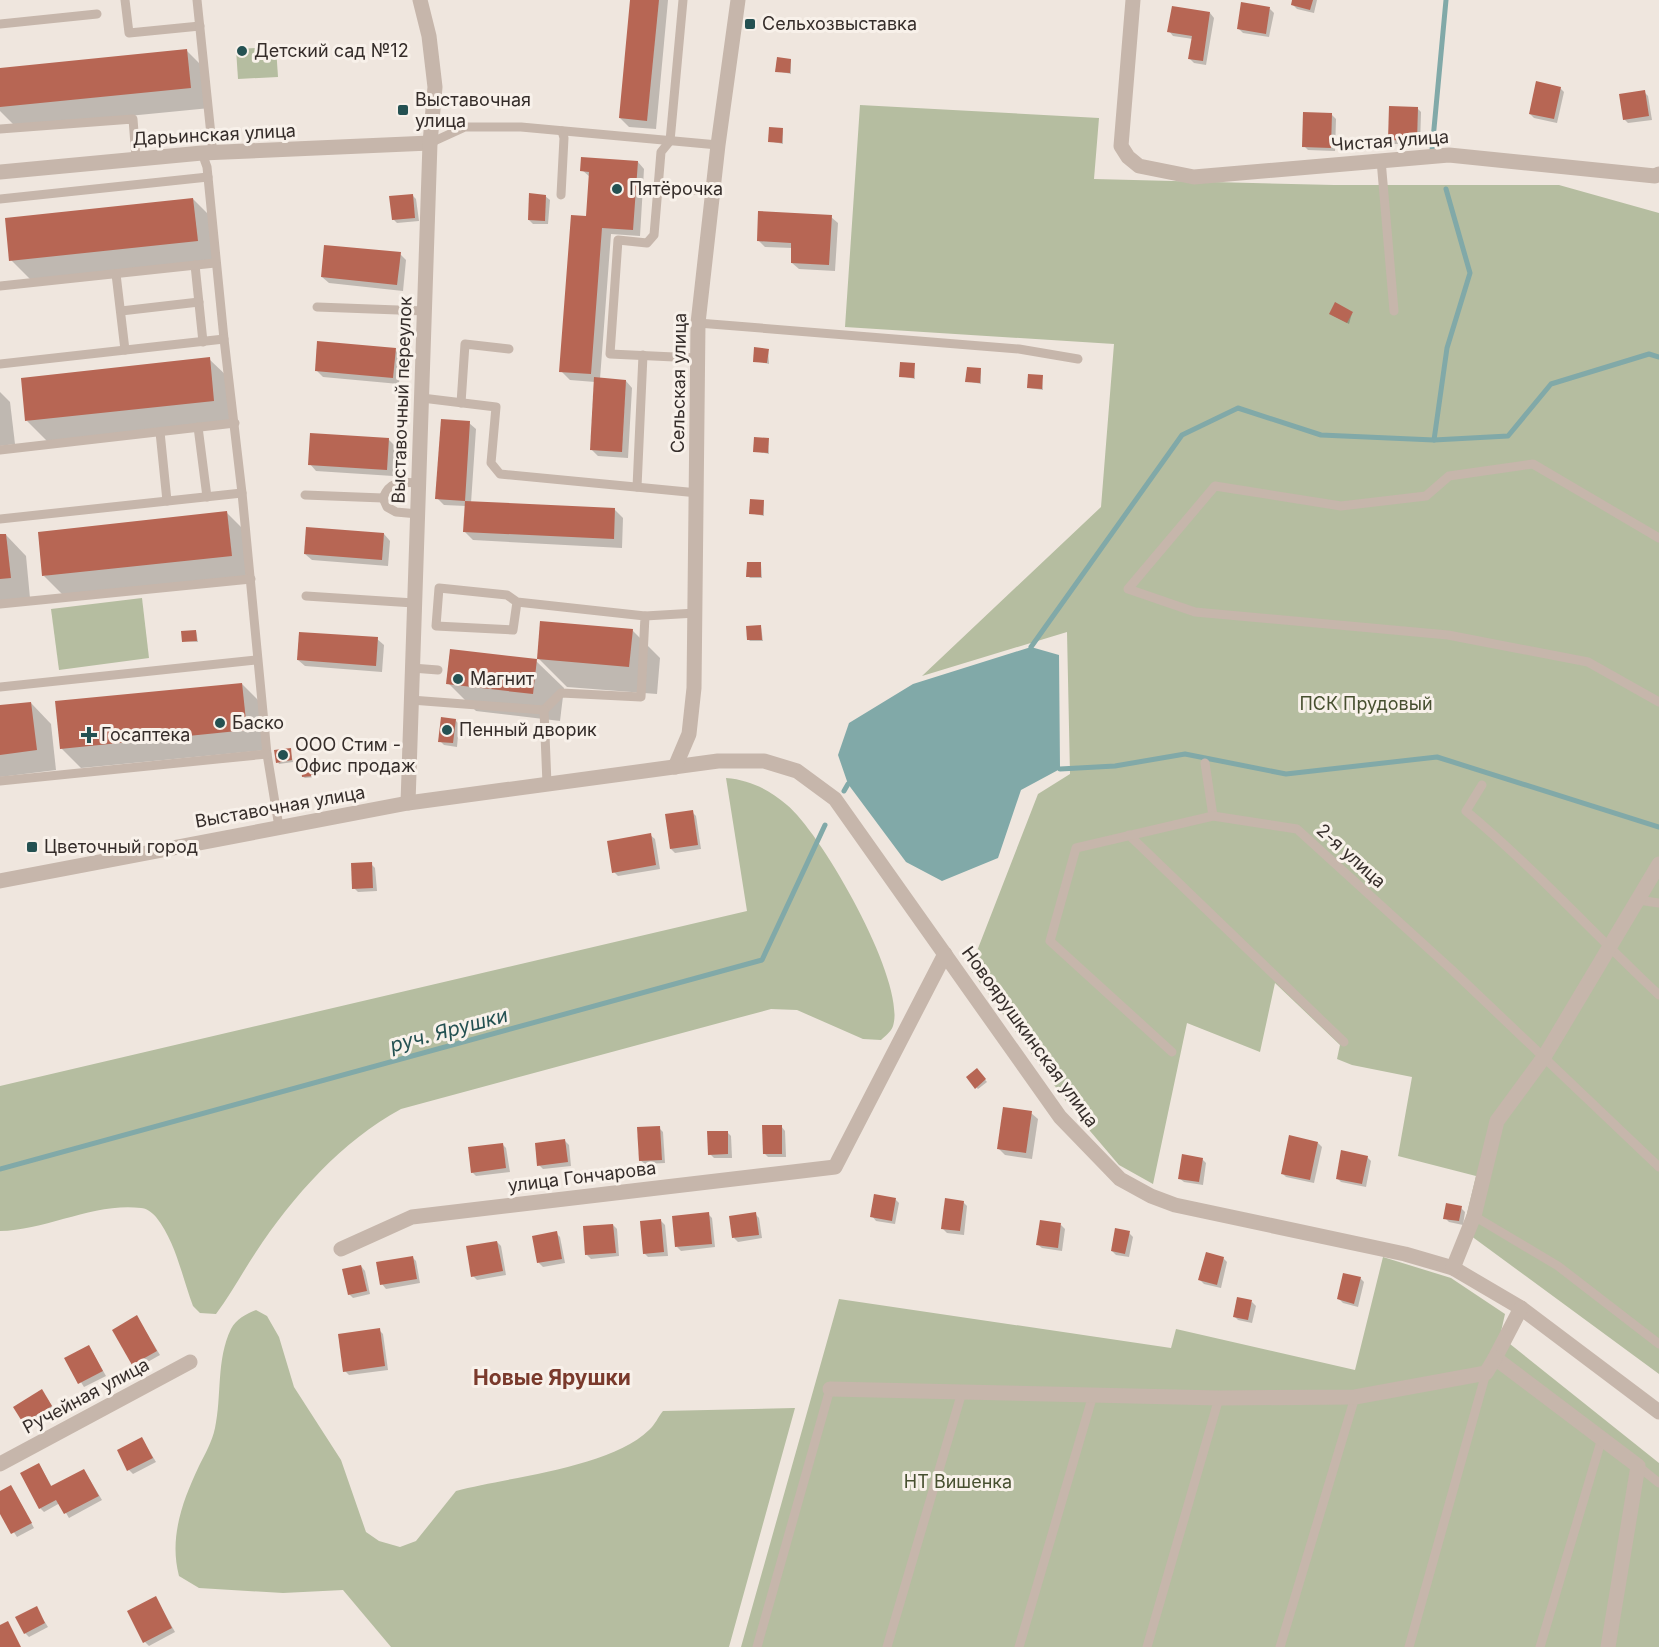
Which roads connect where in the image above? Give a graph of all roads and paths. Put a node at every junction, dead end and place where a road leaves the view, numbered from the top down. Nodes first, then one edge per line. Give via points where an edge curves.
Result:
1 (125, 0) edge
2 (197, 0) edge
3 (420, 0) edge
4 (683, 0) edge
5 (738, 0) edge
6 (1133, 0) edge
7 (97, 15) dead end
8 (0, 24) edge
9 (200, 26) junction
10 (0, 129) edge
11 (562, 131) junction
12 (670, 141) junction
13 (430, 143) junction
14 (718, 145) junction
15 (208, 154) junction
16 (136, 158) junction
17 (1382, 160) junction
18 (0, 172) edge
19 (1659, 174) edge
20 (208, 177) junction
21 (658, 188) junction
22 (713, 191) junction
23 (561, 195) dead end
24 (0, 199) edge
25 (215, 263) junction
26 (195, 265) junction
27 (116, 274) junction
28 (0, 286) edge
29 (199, 302) junction
30 (317, 307) dead end
31 (121, 311) junction
32 (424, 311) junction
33 (1394, 311) dead end
34 (698, 323) junction
35 (224, 339) junction
36 (203, 342) junction
37 (509, 349) dead end
38 (125, 351) junction
39 (643, 355) junction
40 (696, 357) junction
41 (1078, 359) dead end
42 (0, 364) edge
43 (422, 399) junction
44 (461, 403) junction
45 (235, 423) junction
46 (198, 427) junction
47 (160, 432) junction
48 (0, 450) edge
49 (419, 483) junction
50 (637, 487) junction
51 (242, 493) junction
52 (698, 493) junction
53 (305, 495) dead end
54 (207, 497) junction
55 (383, 498) junction
56 (167, 501) junction
57 (418, 514) junction
58 (0, 519) edge
59 (1659, 538) edge
60 (251, 579) junction
61 (306, 596) dead end
62 (517, 602) junction
63 (414, 603) junction
64 (0, 604) edge
65 (696, 613) junction
66 (645, 616) junction
67 (414, 625) junction
68 (436, 626) junction
69 (256, 660) junction
70 (412, 668) junction
71 (438, 670) dead end
72 (0, 687) edge
73 (411, 700) junction
74 (1659, 702) edge
75 (544, 710) junction
76 (267, 754) junction
77 (1205, 763) dead end
78 (675, 767) junction
79 (0, 782) edge
80 (547, 784) junction
81 (1482, 785) dead end
82 (408, 803) junction
83 (1213, 816) junction
84 (279, 827) junction
85 (1130, 835) junction
86 (1659, 864) edge
87 (0, 881) edge
88 (1638, 900) junction
89 (1659, 903) edge
90 (1608, 948) junction
91 (945, 954) junction
92 (1659, 995) edge
93 (1344, 1042) dead end
94 (1172, 1052) dead end
95 (1544, 1057) junction
96 (1659, 1167) edge
97 (1474, 1216) junction
98 (341, 1250) dead end
99 (1453, 1268) junction
100 (1521, 1308) junction
101 (1659, 1344) edge
102 (1495, 1358) junction
103 (190, 1362) dead end
104 (1486, 1373) junction
105 (830, 1389) joint
106 (962, 1392) junction
107 (1093, 1395) junction
108 (1355, 1397) junction
109 (1219, 1398) junction
110 (1659, 1412) edge
111 (1602, 1438) junction
112 (0, 1464) edge
113 (1638, 1466) junction
114 (1659, 1483) edge
115 (757, 1647) edge
116 (887, 1647) edge
117 (1019, 1647) edge
118 (1147, 1647) edge
119 (1280, 1647) edge
120 (1408, 1647) edge
121 (1540, 1647) edge
122 (1608, 1647) edge

1 - 9 lane via 129,33
2 - 9 lane
3 - 13 street, Выставочный переулок via 435,87
4 - 12 lane
5 - 14 street, Сельская улица
6 - 17 street, Чистая улица via 1121,146 1139,166 1194,177
7 - 8 lane
9 - 15 lane
10 - 16 lane via 133,119
11 - 12 lane
11 - 13 lane via 465,127
11 - 23 lane
12 - 14 lane
12 - 21 lane via 661,152
13 - 15 street, Дарьинская улица
13 - 32 street, Выставочный переулок
14 - 22 street, Сельская улица
15 - 16 street, Дарьинская улица
15 - 20 lane
16 - 18 street, Дарьинская улица
17 - 19 street, Чистая улица via 1449,155 1569,169
17 - 33 lane
20 - 24 lane
20 - 25 lane
21 - 22 lane
21 - 39 lane via 654,235 647,243 618,240 610,354
22 - 34 street, Сельская улица
25 - 26 lane
25 - 35 lane
26 - 27 lane
26 - 29 lane
27 - 28 lane
27 - 31 lane
29 - 31 lane
29 - 36 lane
30 - 32 lane
31 - 38 lane
32 - 43 street, Выставочный переулок
34 - 40 street, Сельская улица
34 - 41 lane via 1019,349
35 - 36 lane
35 - 45 lane
36 - 38 lane
37 - 44 lane via 465,344
38 - 42 lane
39 - 40 lane
39 - 50 lane
40 - 52 street, Сельская улица
43 - 44 lane
43 - 49 street, Выставочный переулок
44 - 50 lane via 495,407 491,463 500,474
45 - 46 lane
45 - 51 lane
46 - 47 lane
46 - 54 lane
47 - 48 lane
47 - 56 lane
49 - 55 lane via 397,482
49 - 57 street, Выставочный переулок
50 - 52 lane
51 - 54 lane
51 - 60 lane
52 - 65 street, Сельская улица
53 - 55 lane
54 - 56 lane
55 - 57 lane via 387,507 396,512
56 - 58 lane
57 - 63 street, Выставочный переулок
59 - 74 lane via 1533,464 1449,476 1426,496 1341,506 1215,486 1128,589 1195,612 1448,635 1588,662
60 - 64 lane
60 - 69 lane
61 - 63 lane
62 - 66 lane
62 - 68 lane via 513,630
62 - 68 lane via 507,595 439,588
63 - 67 street, Выставочный переулок
65 - 66 lane
65 - 78 street, Сельская улица via 689,734
66 - 75 lane via 641,697 561,693
67 - 68 lane
67 - 70 street, Выставочный переулок
69 - 72 lane
69 - 76 lane
70 - 71 lane
70 - 73 street, Выставочный переулок
73 - 75 lane
73 - 82 street, Выставочный переулок
75 - 80 lane
76 - 79 lane
76 - 84 lane
77 - 83 lane
78 - 80 street, Выставочная улица
78 - 91 street, Новоярушкинская улица via 718,761 764,761 797,771 835,798
80 - 82 street, Выставочная улица
81 - 90 lane via 1466,811 1520,856
82 - 84 street, Выставочная улица
83 - 85 lane, 2-я улица
83 - 95 lane, 2-я улица via 1297,829
84 - 87 street, Выставочная улица
85 - 93 lane
85 - 94 lane, 2-я улица via 1076,848 1050,941
86 - 88 street
88 - 89 lane
88 - 90 street
90 - 92 lane
90 - 95 street
91 - 98 street, улица Гончарова via 834,1167 412,1217
91 - 99 street, Новоярушкинская улица via 1060,1117 1120,1179 1175,1205 1406,1254
95 - 96 lane, 2-я улица
95 - 97 street via 1497,1121
97 - 99 street
97 - 101 lane via 1558,1266
99 - 100 street, Новоярушкинская улица
100 - 102 street
100 - 110 street, Новоярушкинская улица
102 - 104 street
102 - 111 street
103 - 112 street, Ручейная улица
104 - 108 street
104 - 120 lane
105 - 106 street
105 - 115 lane
106 - 107 street
106 - 116 lane
107 - 109 street
107 - 117 lane
108 - 109 street
108 - 119 lane
109 - 118 lane
111 - 113 street
111 - 121 lane
113 - 114 lane
113 - 122 street

